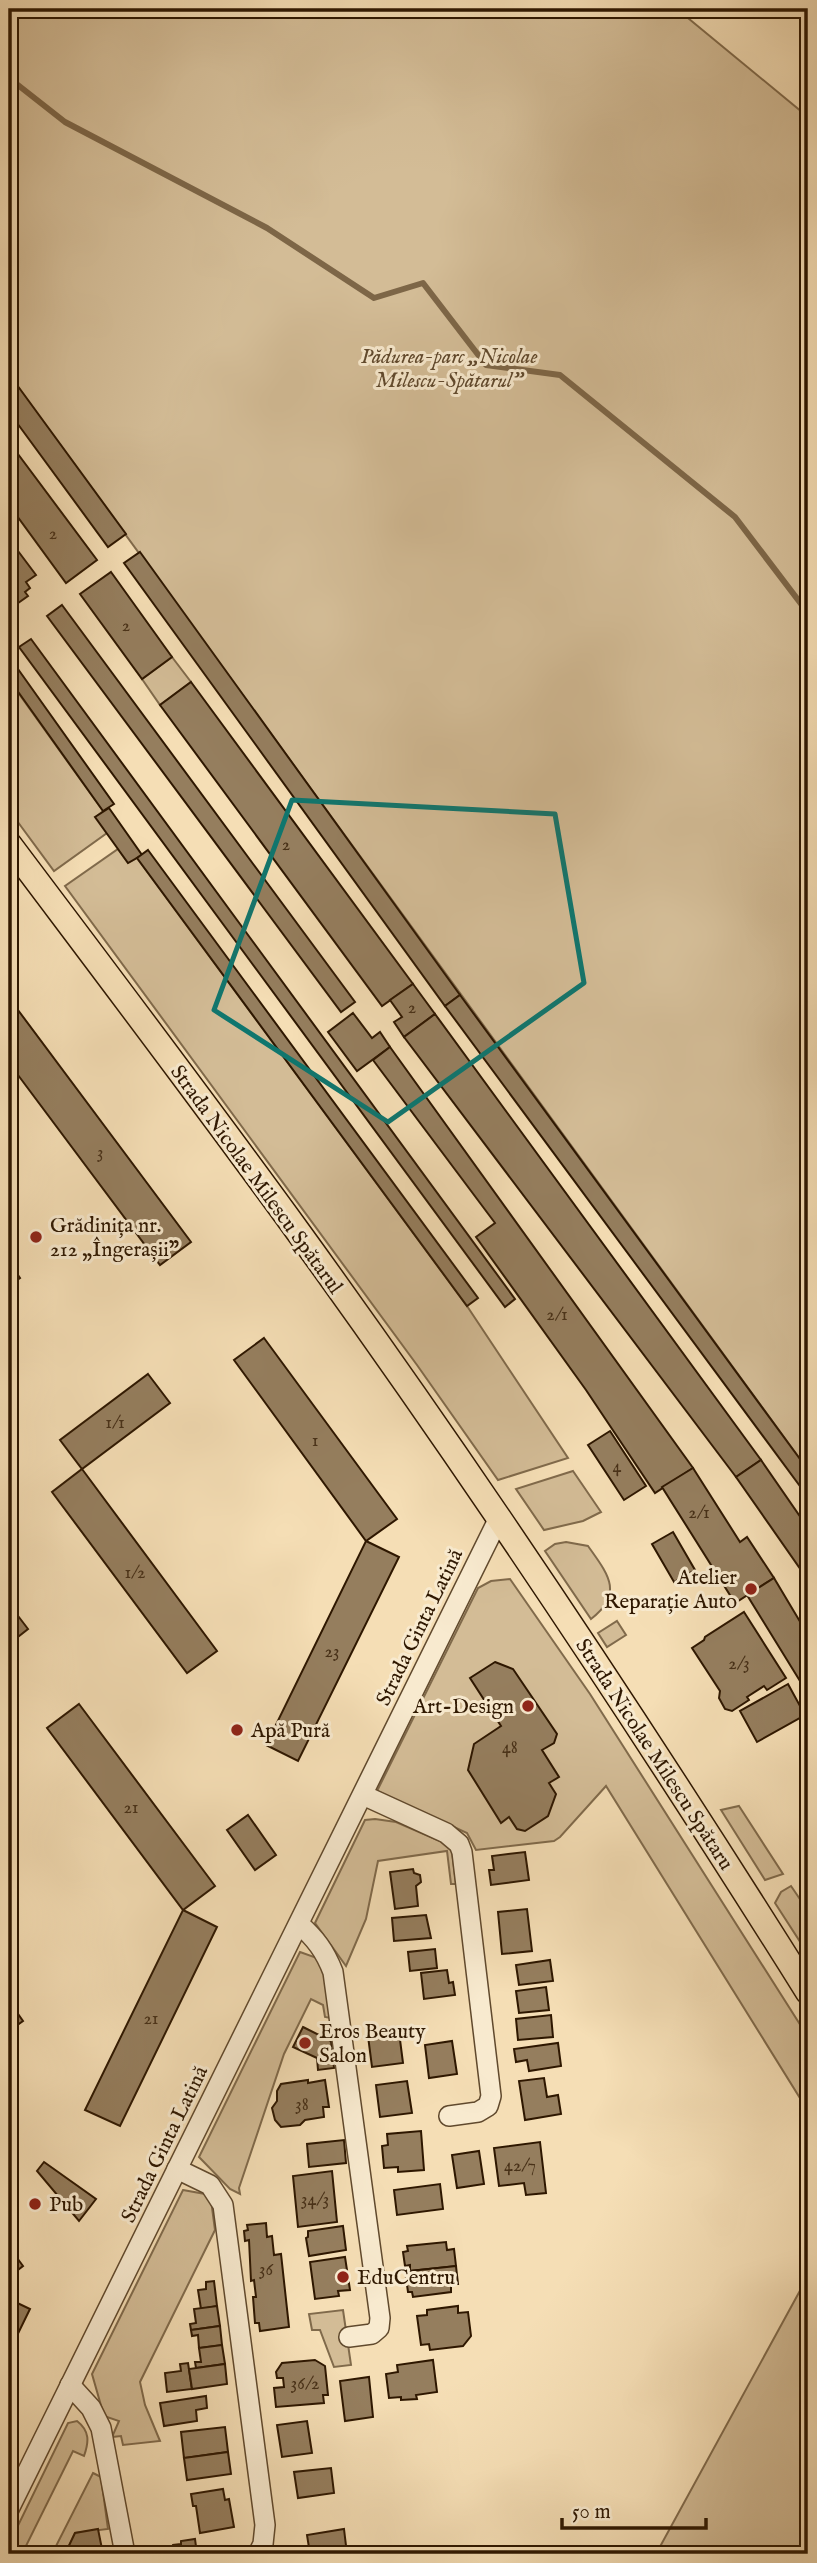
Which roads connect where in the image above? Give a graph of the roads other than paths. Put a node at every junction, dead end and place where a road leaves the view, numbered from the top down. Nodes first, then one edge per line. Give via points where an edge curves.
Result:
1 (9, 844) edge
2 (499, 1518) junction
3 (363, 1795) junction
4 (299, 1924) junction
5 (808, 1992) edge
6 (449, 2116) dead end
7 (177, 2169) junction
8 (349, 2337) dead end
9 (70, 2385) junction
10 (9, 2509) edge
11 (125, 2554) edge
12 (258, 2554) edge

1 - 2 main road, Strada Nicolae Milescu Spătarul via 299,1233
2 - 3 street, Strada Ginta Latină
2 - 5 main road, Strada Nicolae Milescu Spătaru
3 - 4 street, Strada Ginta Latină
3 - 6 street via 446,1833 462,1852 491,2096 488,2106 478,2112
4 - 7 street, Strada Ginta Latină
4 - 8 street via 315,1938 333,1972 380,2319 372,2334
7 - 9 street, Strada Ginta Latină
7 - 12 street via 210,2185 222,2205 265,2525
9 - 10 street, Strada Ginta Latină
9 - 11 street via 101,2427

